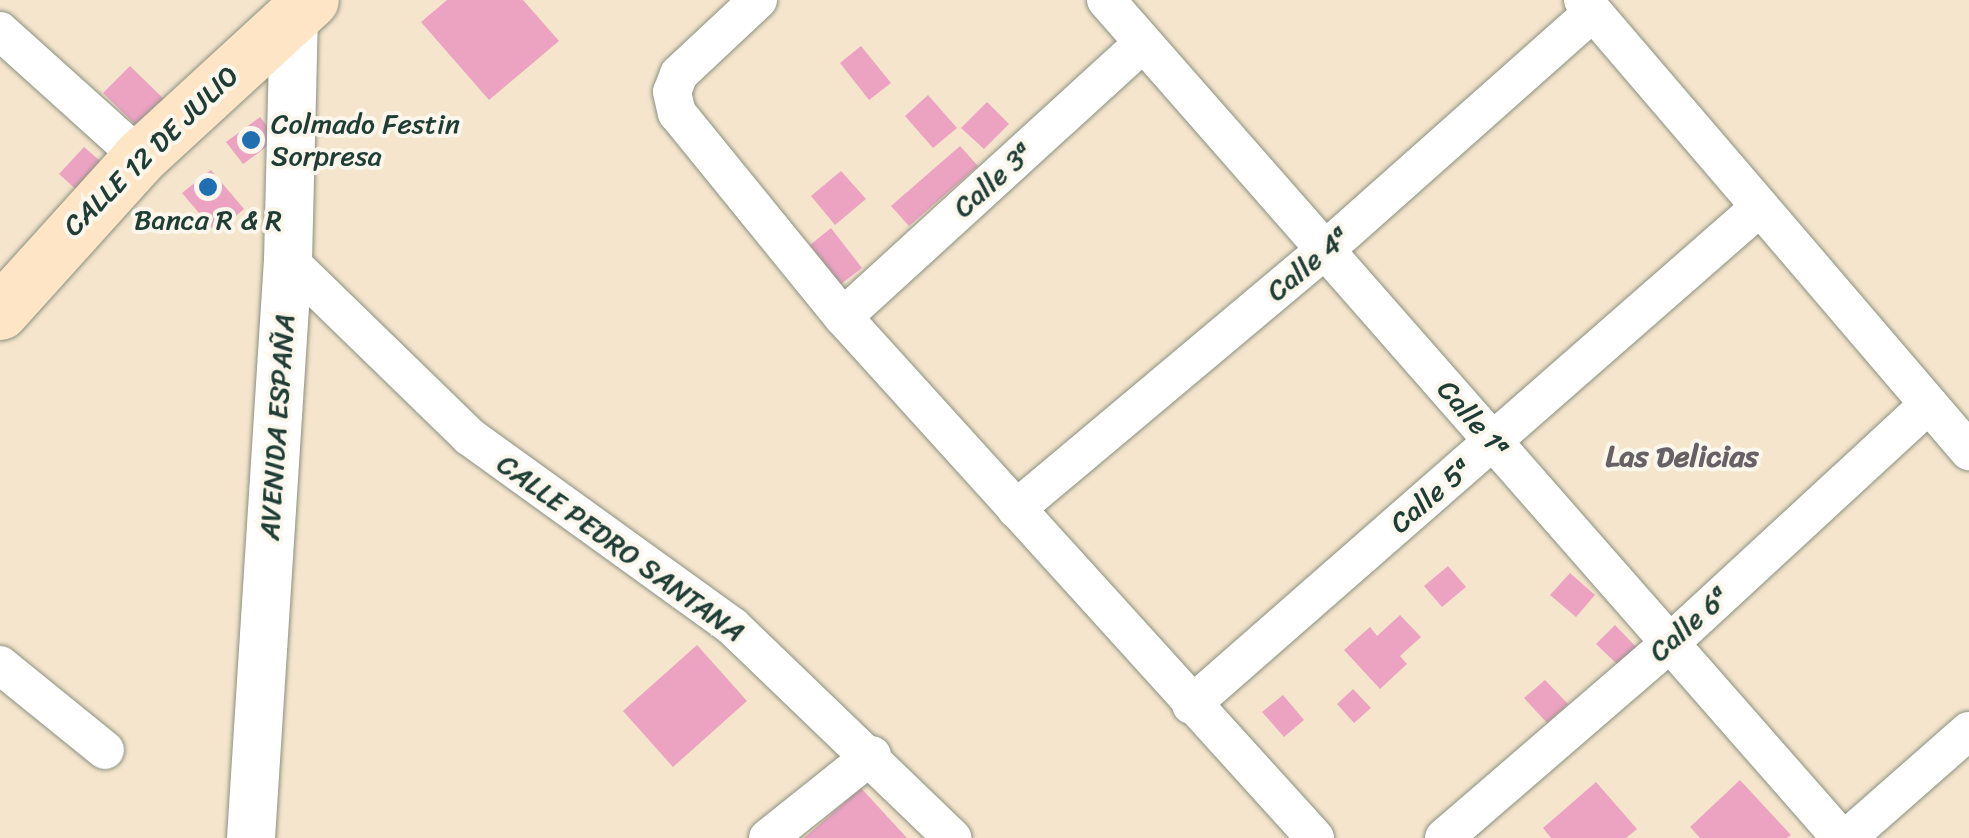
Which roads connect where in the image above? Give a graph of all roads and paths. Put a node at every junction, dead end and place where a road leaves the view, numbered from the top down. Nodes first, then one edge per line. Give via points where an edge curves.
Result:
1 (758, 0) edge
2 (1106, 0) edge
3 (1588, 6) edge
4 (303, 8) edge
5 (0, 31) edge
6 (1143, 43) junction
7 (140, 157) junction
8 (1760, 207) junction
9 (1325, 250) junction
10 (288, 260) junction
11 (0, 312) edge
12 (844, 317) junction
13 (1929, 404) junction
14 (1494, 442) junction
15 (1969, 450) edge
16 (1016, 509) junction
17 (1670, 643) junction
18 (0, 665) edge
19 (1191, 704) junction
20 (1969, 730) edge
21 (105, 750) dead end
22 (872, 755) junction
23 (252, 838) edge
24 (768, 838) edge
25 (952, 838) edge
26 (1315, 838) edge
27 (1444, 838) edge
28 (1844, 838) edge

1 - 12 street via 678,74 672,92 677,113
2 - 6 street, Calle 1ª
3 - 8 street
3 - 9 street, Calle 4ª
4 - 7 main road, CALLE 12 DE JULIO
4 - 10 street, AVENIDA ESPAÑA
5 - 7 street
6 - 9 street, Calle 1ª
6 - 12 street, Calle 3ª
7 - 11 main road, CALLE 12 DE JULIO
8 - 13 street
8 - 14 street, Calle 5ª
9 - 14 street, Calle 1ª
9 - 16 street, Calle 4ª
10 - 22 street, CALLE PEDRO SANTANA via 470,437 732,626
10 - 23 street, AVENIDA ESPAÑA
12 - 16 street
13 - 15 street
13 - 17 street, Calle 6ª
14 - 17 street, Calle 1ª
14 - 19 street, Calle 5ª
16 - 19 street
17 - 27 street, Calle 6ª
17 - 28 street, Calle 1ª
18 - 21 street
19 - 26 street
20 - 28 street
22 - 24 street
22 - 25 street, CALLE PEDRO SANTANA

